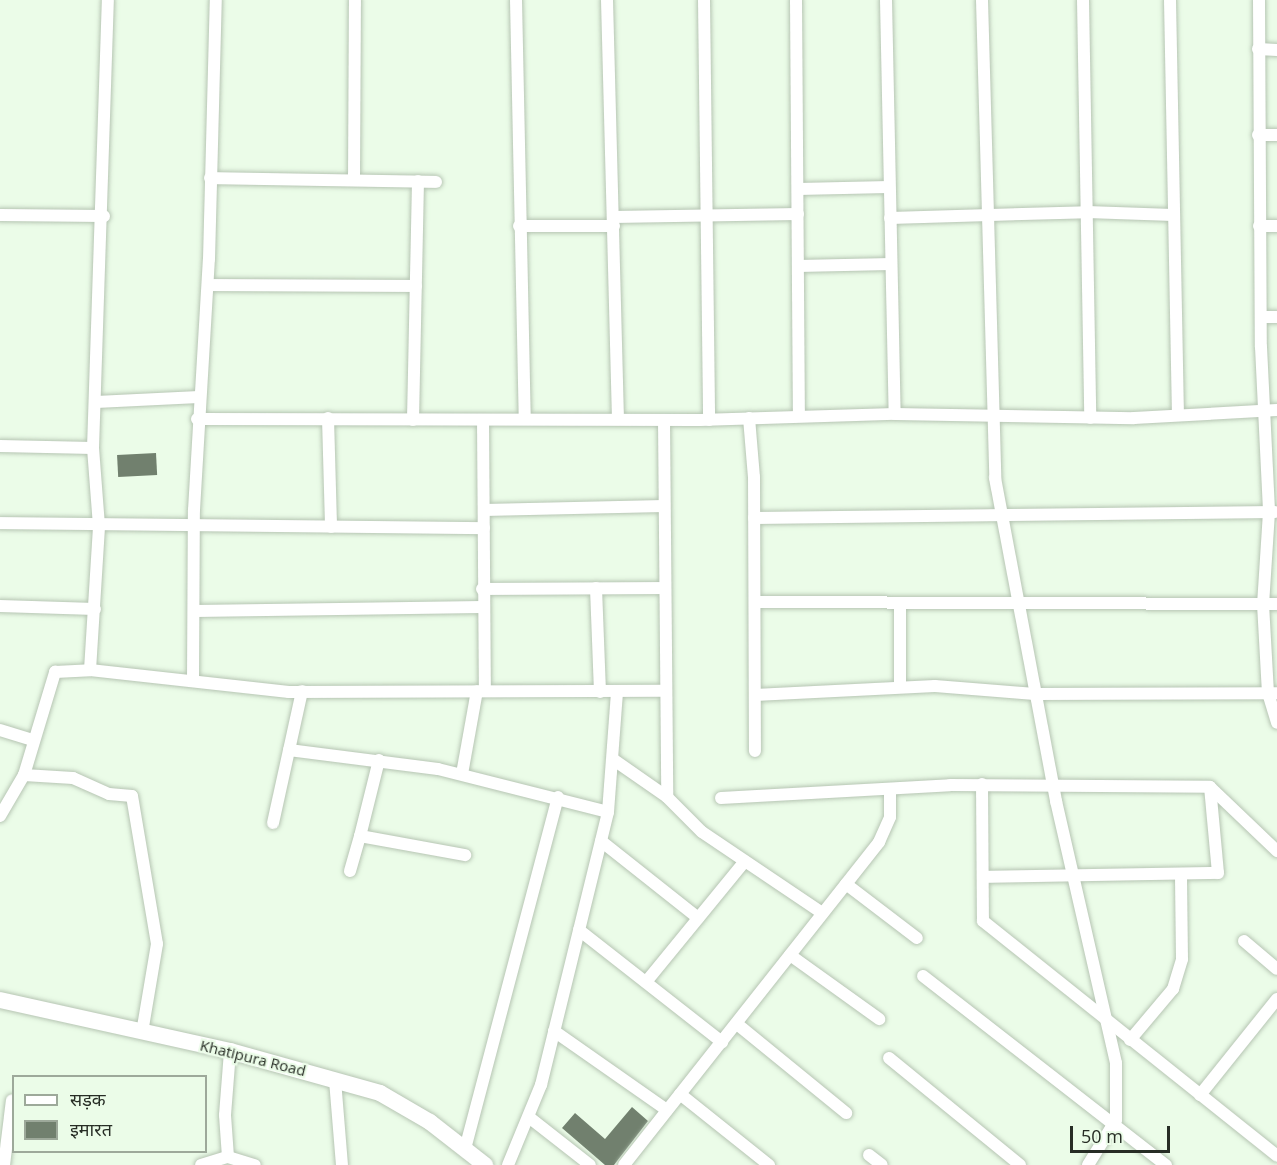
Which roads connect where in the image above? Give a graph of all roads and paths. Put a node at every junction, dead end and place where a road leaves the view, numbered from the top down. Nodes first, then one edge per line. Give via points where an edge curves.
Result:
1 (108, 0) edge
2 (216, 0) edge
3 (355, 0) edge
4 (516, 0) edge
5 (607, 0) edge
6 (704, 0) edge
7 (796, 0) edge
8 (886, 0) edge
9 (982, 0) edge
10 (1083, 0) edge
11 (1170, 0) edge
12 (1259, 0) edge
13 (1258, 49) junction
14 (1277, 50) edge
15 (1258, 135) junction
16 (1277, 135) edge
17 (210, 178) junction
18 (354, 180) junction
19 (418, 182) junction
20 (436, 182) dead end
21 (889, 187) junction
22 (798, 189) junction
23 (1087, 212) junction
24 (986, 213) junction
25 (798, 214) junction
26 (0, 215) edge
27 (706, 215) junction
28 (1173, 215) junction
29 (104, 216) junction
30 (890, 218) junction
31 (614, 221) junction
32 (519, 226) junction
33 (1259, 226) junction
34 (1277, 226) edge
35 (891, 264) junction
36 (798, 266) junction
37 (208, 285) junction
38 (416, 286) junction
39 (1261, 317) junction
40 (1277, 317) edge
41 (199, 397) junction
42 (96, 402) junction
43 (1277, 410) edge
44 (1264, 411) junction
45 (895, 414) junction
46 (1178, 415) junction
47 (799, 416) junction
48 (328, 418) junction
49 (749, 418) junction
50 (992, 418) junction
51 (1090, 418) junction
52 (197, 419) junction
53 (525, 419) junction
54 (618, 419) junction
55 (413, 420) junction
56 (483, 420) junction
57 (664, 420) junction
58 (709, 420) junction
59 (0, 446) edge
60 (93, 448) junction
61 (664, 506) junction
62 (484, 510) junction
63 (1273, 512) edge
64 (1002, 513) junction
65 (754, 519) junction
66 (0, 523) edge
67 (194, 524) junction
68 (99, 526) junction
69 (331, 527) junction
70 (484, 528) junction
71 (596, 588) junction
72 (665, 588) junction
73 (482, 589) junction
74 (754, 602) junction
75 (900, 603) junction
76 (1018, 603) junction
77 (1263, 604) junction
78 (1277, 604) edge
79 (0, 606) edge
80 (482, 607) junction
81 (95, 609) junction
82 (195, 611) junction
83 (90, 670) junction
84 (193, 681) junction
85 (900, 687) junction
86 (302, 691) junction
87 (481, 691) junction
88 (617, 691) junction
89 (666, 691) junction
90 (600, 692) junction
91 (1273, 693) edge
92 (1035, 694) junction
93 (755, 695) junction
94 (1277, 723) edge
95 (0, 730) edge
96 (32, 740) junction
97 (289, 750) junction
98 (755, 751) dead end
99 (379, 760) junction
100 (614, 760) junction
101 (462, 774) junction
102 (24, 775) junction
103 (1052, 783) junction
104 (982, 784) junction
105 (1210, 787) junction
106 (890, 789) junction
107 (558, 797) junction
108 (667, 797) junction
109 (722, 798) dead end
110 (608, 812) junction
111 (0, 816) edge
112 (273, 823) dead end
113 (360, 836) junction
114 (601, 841) junction
115 (1277, 851) edge
116 (465, 855) dead end
117 (745, 861) junction
118 (350, 871) dead end
119 (1181, 874) junction
120 (982, 877) junction
121 (1074, 878) junction
122 (846, 884) junction
123 (822, 913) junction
124 (698, 918) junction
125 (579, 930) junction
126 (917, 938) dead end
127 (1244, 941) dead end
128 (790, 955) junction
129 (1277, 969) edge
130 (923, 976) dead end
131 (646, 982) junction
132 (1277, 999) edge
133 (0, 1000) edge
134 (879, 1019) dead end
135 (1106, 1021) junction
136 (737, 1024) junction
137 (554, 1030) junction
138 (142, 1033) junction
139 (1131, 1040) junction
140 (722, 1042) junction
141 (230, 1051) junction
142 (889, 1058) dead end
143 (335, 1080) junction
144 (680, 1094) junction
145 (1200, 1095) junction
146 (8, 1099) edge
147 (667, 1110) junction
148 (846, 1113) dead end
149 (530, 1118) junction
150 (1114, 1126) junction
151 (465, 1149) junction
152 (1276, 1153) edge
153 (869, 1155) dead end
154 (228, 1157) junction
155 (4, 1165) edge
156 (201, 1165) edge
157 (255, 1165) edge
158 (342, 1165) edge
159 (485, 1165) edge
160 (508, 1165) edge
161 (590, 1165) edge
162 (624, 1165) edge
163 (769, 1165) edge
164 (882, 1165) edge
165 (1020, 1165) edge
166 (1088, 1165) edge
167 (1166, 1165) edge

1 - 29 street
2 - 17 street
3 - 18 street
4 - 32 street
5 - 31 street
6 - 27 street
7 - 22 street
8 - 21 street
9 - 24 street
10 - 23 street
11 - 28 street
12 - 13 street
13 - 14 street
13 - 15 street
15 - 16 street
15 - 33 street
17 - 18 street
17 - 37 street
18 - 19 street
19 - 20 street
19 - 38 street
21 - 22 street
21 - 30 street
22 - 25 street
23 - 24 street
23 - 28 street
23 - 51 street
24 - 30 street
24 - 50 street
25 - 27 street
25 - 36 street
26 - 29 street
27 - 31 street
27 - 58 street
28 - 46 street
29 - 42 street
30 - 35 street
31 - 32 street
31 - 54 street
32 - 53 street
33 - 34 street
33 - 39 street
35 - 36 street
35 - 45 street
36 - 47 street
37 - 38 street
37 - 41 street
38 - 55 street
39 - 40 street
39 - 44 street
41 - 42 street
41 - 52 street
42 - 60 street
43 - 44 street
44 - 46 street
44 - 63 street
45 - 47 street
45 - 50 street
46 - 51 street
47 - 49 street
48 - 52 street
48 - 55 street
48 - 69 street
49 - 58 street
49 - 65 street
50 - 51 street
50 - 64 street
52 - 67 street
53 - 54 street
53 - 56 street
54 - 57 street
55 - 56 street
56 - 62 street
57 - 58 street
57 - 61 street
59 - 60 street
60 - 68 street
61 - 62 street
61 - 72 street
62 - 70 street
63 - 64 street
63 - 77 street
64 - 65 street
64 - 76 street
65 - 74 street
66 - 68 street
67 - 68 street
67 - 69 street
67 - 82 street
68 - 81 street
69 - 70 street
70 - 73 street
71 - 72 street
71 - 73 street
71 - 90 street
72 - 89 street
73 - 80 street
74 - 75 street
74 - 93 street
75 - 76 street
75 - 85 street
76 - 77 street
76 - 92 street
77 - 78 street
77 - 91 street
79 - 81 street
80 - 82 street
80 - 87 street
81 - 83 street
82 - 84 street
83 - 84 street
83 - 96 street via 55,672
84 - 86 street
85 - 92 street
85 - 93 street
86 - 87 street
86 - 97 street
87 - 90 street
87 - 101 street
88 - 89 street
88 - 90 street
88 - 100 street
89 - 108 street
91 - 92 street
91 - 94 street
92 - 103 street
93 - 98 street
95 - 96 street
96 - 102 street
97 - 99 street
97 - 112 street
99 - 101 street
99 - 113 street
100 - 108 street
100 - 110 street
101 - 107 street
102 - 111 street
102 - 138 street via 73,778 109,794 132,796 157,944
103 - 104 street
103 - 105 street
103 - 121 street
104 - 106 street
104 - 120 street
105 - 115 street
105 - 119 street via 1218,873
106 - 109 street
106 - 122 street via 885,830
107 - 110 street
107 - 151 street
108 - 117 street via 702,832
110 - 114 street
113 - 116 street
113 - 118 street
114 - 124 street
114 - 125 street
117 - 123 street
117 - 124 street
119 - 121 street
119 - 139 street via 1179,969 1173,989
120 - 121 street
120 - 135 street via 983,921
121 - 135 street
122 - 123 street
122 - 126 street
123 - 128 street
124 - 131 street
125 - 131 street
125 - 137 street
127 - 129 street
128 - 134 street
128 - 136 street
130 - 150 street
131 - 140 street
132 - 145 street
133 - 138 main road, Khatipura Road
135 - 139 street
135 - 150 street via 1116,1063
136 - 140 street
136 - 148 street
137 - 147 street
137 - 149 street
138 - 141 main road, Khatipura Road
139 - 145 street
140 - 144 street
141 - 143 main road, Khatipura Road
141 - 154 street via 225,1116
142 - 165 street
143 - 151 main road, Khatipura Road via 380,1093
143 - 158 street
144 - 147 street
144 - 163 street
145 - 152 street
146 - 155 street
147 - 162 street
149 - 160 street
149 - 161 street
150 - 166 street
150 - 167 street
151 - 159 main road, Khatipura Road
153 - 164 street
154 - 156 street
154 - 157 street

